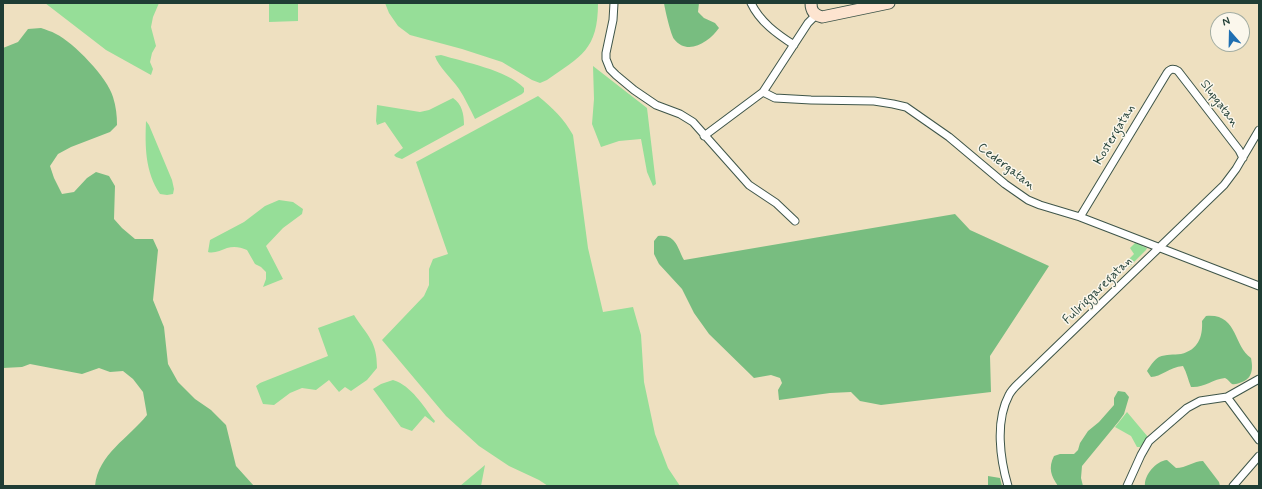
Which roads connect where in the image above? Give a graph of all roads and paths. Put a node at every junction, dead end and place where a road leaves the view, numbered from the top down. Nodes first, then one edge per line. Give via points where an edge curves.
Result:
1 (614, 3) edge
2 (751, 3) edge
3 (811, 3) edge
4 (889, 3) edge
5 (816, 15) junction
6 (794, 45) junction
7 (1172, 69) joint
8 (763, 92) junction
9 (1259, 130) edge
10 (704, 136) junction
11 (1243, 158) junction
12 (1080, 216) junction
13 (795, 221) dead end
14 (1161, 247) junction
15 (1259, 286) edge
16 (1259, 378) edge
17 (1227, 397) junction
18 (1259, 440) edge
19 (1259, 456) edge
20 (1008, 486) edge
21 (1127, 486) edge
22 (1233, 486) edge

1 - 10 street via 606,53 610,69 656,105 687,117
2 - 6 street via 764,22
3 - 5 street via 812,11
4 - 5 street via 822,17
5 - 6 street
6 - 8 street
7 - 11 street, Slupgatan via 1178,71
7 - 12 street, Kostergatan via 1167,73
8 - 10 street
8 - 12 street, Cedergatan via 780,98 874,101 906,107 949,137 1016,192 1040,205
9 - 11 street, Fullriggaregatan
10 - 13 street via 750,185 776,203
11 - 14 street, Fullriggaregatan via 1224,185
12 - 14 street, Cedergatan
14 - 15 street, Cedergatan
14 - 20 street, Fullriggaregatan via 1009,394 1001,422 1002,466
16 - 17 street
17 - 18 street
17 - 21 street via 1193,404 1154,436 1141,455
19 - 22 street

